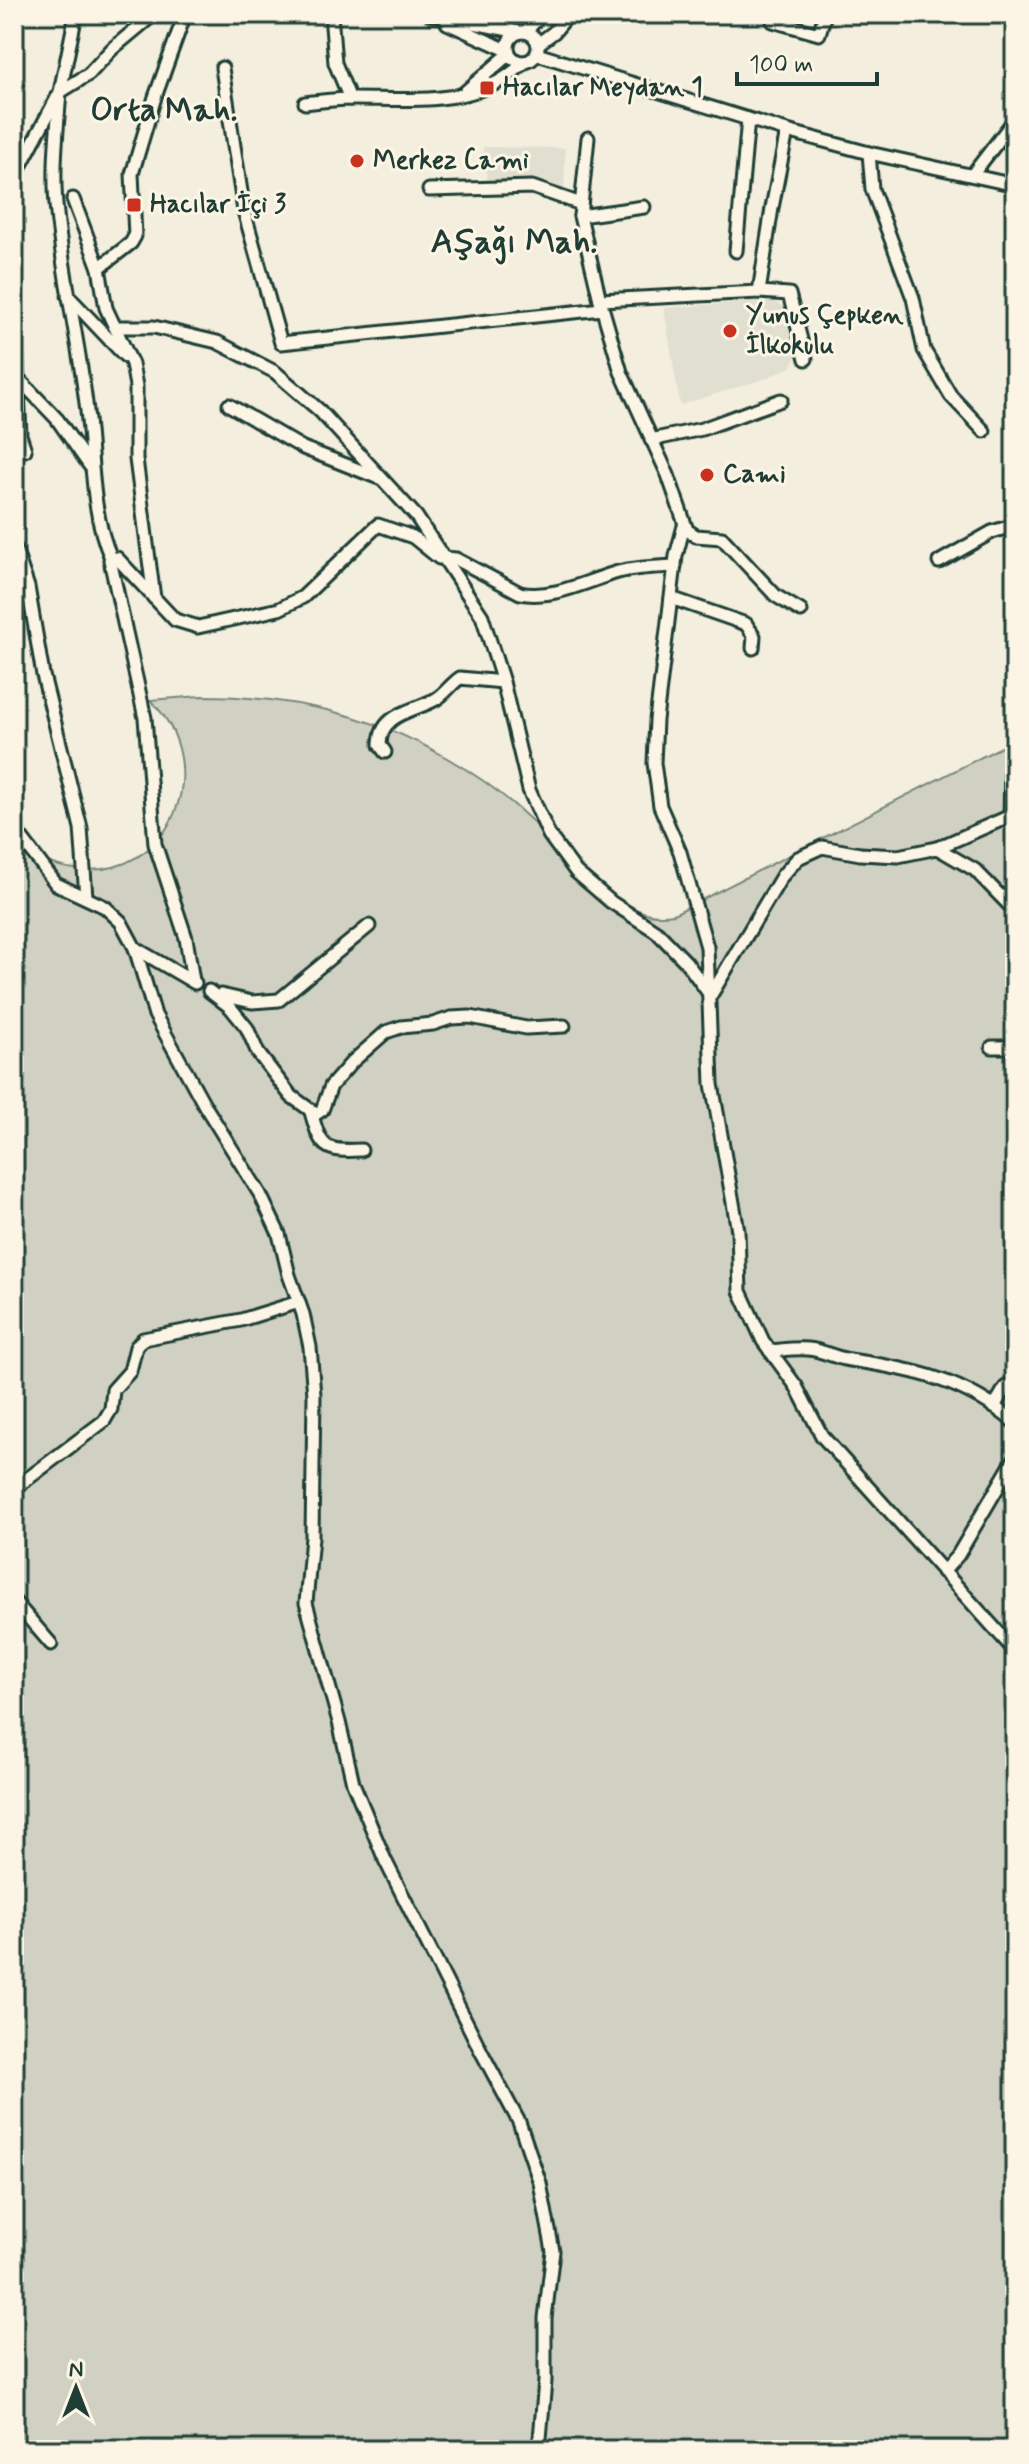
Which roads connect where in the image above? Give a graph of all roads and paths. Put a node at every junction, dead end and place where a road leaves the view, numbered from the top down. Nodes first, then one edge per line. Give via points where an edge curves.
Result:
1 (76, 14) edge
2 (154, 14) edge
3 (185, 14) edge
4 (331, 14) edge
5 (429, 14) edge
6 (542, 14) edge
7 (569, 14) edge
8 (825, 14) edge
9 (1006, 14) edge
10 (773, 21) dead end
11 (1015, 22) edge
12 (522, 32) junction
13 (537, 49) junction
14 (508, 52) junction
15 (525, 62) junction
16 (222, 68) dead end
17 (60, 92) junction
18 (464, 93) junction
19 (350, 99) junction
20 (305, 103) dead end
21 (748, 119) junction
22 (1015, 119) edge
23 (787, 131) junction
24 (588, 138) dead end
25 (869, 153) junction
26 (972, 175) junction
27 (14, 178) edge
28 (1015, 185) edge
29 (429, 190) dead end
30 (73, 199) dead end
31 (644, 207) dead end
32 (581, 210) junction
33 (736, 251) dead end
34 (99, 268) junction
35 (14, 292) edge
36 (759, 292) junction
37 (67, 296) junction
38 (601, 305) junction
39 (115, 327) junction
40 (806, 359) dead end
41 (132, 364) junction
42 (17, 377) junction
43 (781, 400) dead end
44 (229, 405) dead end
45 (984, 431) dead end
46 (17, 433) edge
47 (651, 440) junction
48 (25, 450) dead end
49 (90, 467) junction
50 (382, 479) junction
51 (1015, 525) edge
52 (684, 526) junction
53 (14, 546) edge
54 (111, 558) junction
55 (445, 560) junction
56 (939, 562) dead end
57 (675, 566) junction
58 (154, 598) junction
59 (671, 598) junction
60 (801, 611) dead end
61 (753, 648) dead end
62 (503, 682) junction
63 (385, 752) dead end
64 (1015, 758) edge
65 (1012, 815) edge
66 (14, 828) edge
67 (937, 848) junction
68 (86, 897) junction
69 (1015, 911) edge
70 (369, 926) dead end
71 (135, 948) junction
72 (193, 981) junction
73 (209, 991) junction
74 (710, 995) junction
75 (564, 1026) dead end
76 (992, 1047) dead end
77 (1015, 1047) edge
78 (311, 1112) junction
79 (361, 1150) dead end
80 (299, 1302) junction
81 (770, 1351) junction
82 (1015, 1380) edge
83 (994, 1407) junction
84 (1015, 1423) edge
85 (1015, 1458) edge
86 (14, 1489) edge
87 (943, 1572) junction
88 (14, 1601) edge
89 (51, 1644) dead end
90 (1015, 1651) edge
91 (539, 2450) edge

1 - 17 street
2 - 17 street via 89,74
3 - 34 street via 132,174 135,236
4 - 19 street via 335,63
5 - 12 street
5 - 14 street
6 - 12 street
7 - 13 street
8 - 10 street via 819,34
9 - 11 main road
12 - 13 street via 533,36
12 - 14 street via 508,40
13 - 15 street
13 - 21 street
14 - 15 street
14 - 18 street
15 - 18 street via 487,88
16 - 38 street via 244,211 281,343
17 - 27 street
17 - 37 street via 56,211
18 - 19 street via 428,99
19 - 20 street
21 - 23 street
21 - 33 street
22 - 26 street
23 - 25 street
23 - 36 street
24 - 32 street
25 - 26 street
25 - 45 street via 872,189 913,298 924,350 951,396
26 - 28 street
29 - 32 street via 532,187
30 - 34 street
31 - 32 street
32 - 38 street
34 - 39 street
35 - 42 street
36 - 38 street
36 - 40 street via 789,294
37 - 41 street
37 - 49 street via 88,420
38 - 47 street via 621,372
39 - 41 street
39 - 50 street via 154,327 217,342 275,372 320,411
41 - 58 street via 136,459
42 - 46 street
42 - 49 street via 57,419
43 - 47 street via 702,429
44 - 50 street via 303,448
46 - 48 street
47 - 52 street
49 - 54 street
50 - 55 street via 416,516
51 - 56 street
52 - 57 street
52 - 60 street via 696,536 722,538 776,596
53 - 68 street via 28,587 43,675 81,828
54 - 58 street via 117,558
54 - 72 street via 145,718 155,844 186,938
55 - 57 street via 456,559 530,595 621,571
55 - 58 street via 413,537 378,525 303,597 279,609 198,627 175,620
55 - 62 street via 482,616
57 - 59 street
59 - 61 street via 746,624 754,636
59 - 74 street via 654,763 660,806 680,852 707,947
62 - 63 street via 460,678 438,698 394,717 382,733
62 - 74 street via 529,790 549,835 576,872 657,932
64 - 65 street
65 - 67 street
66 - 68 street via 56,884
67 - 69 street via 975,870
67 - 74 street via 898,856 822,847 798,858
68 - 71 street via 121,922
70 - 73 street via 279,1000 230,999
71 - 72 street
71 - 80 street via 155,1015 279,1234
72 - 73 street
73 - 78 street via 230,1007 274,1076
74 - 81 street via 712,1084 738,1231 740,1291
75 - 78 street via 526,1028 470,1017 386,1032 331,1086 322,1110
76 - 77 street
78 - 79 street via 327,1148
80 - 86 street via 241,1320 143,1339 130,1371 113,1390 104,1421
80 - 91 street via 314,1395 306,1603 353,1783 385,1860 519,2122 540,2183 553,2251
81 - 83 street via 809,1349 890,1364 932,1375
81 - 87 street via 822,1436
82 - 83 street
83 - 84 street
85 - 87 street
87 - 90 street
88 - 89 street

